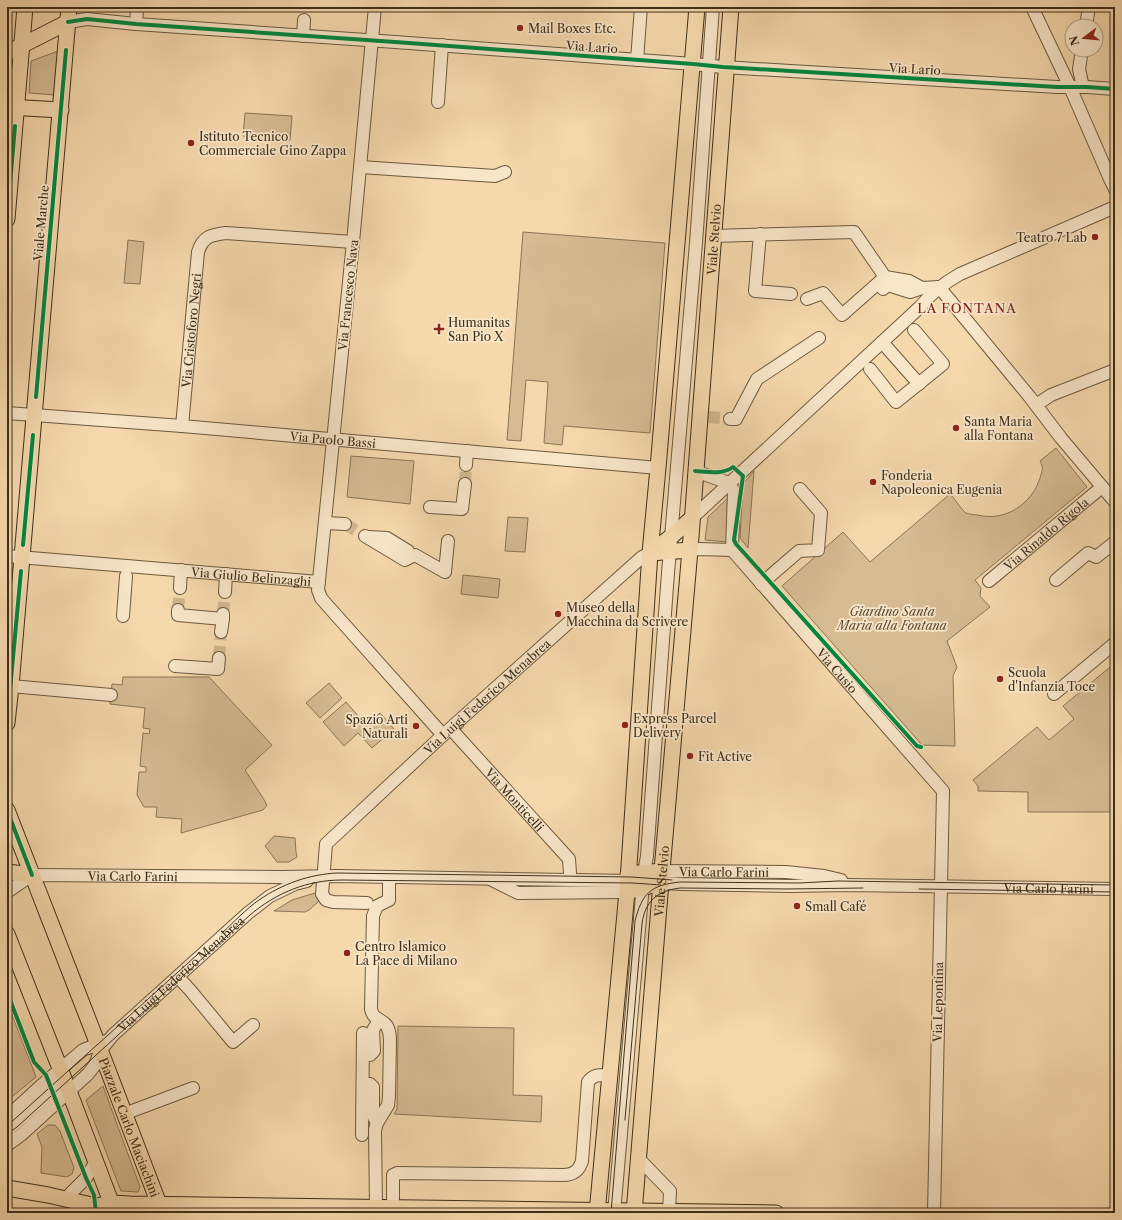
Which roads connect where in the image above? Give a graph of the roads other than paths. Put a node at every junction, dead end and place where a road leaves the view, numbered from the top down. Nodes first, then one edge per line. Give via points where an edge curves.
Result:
1 (25, 7) edge
2 (69, 7) edge
3 (375, 7) edge
4 (641, 7) edge
5 (698, 7) edge
6 (713, 7) edge
7 (731, 7) edge
8 (1032, 7) edge
9 (1089, 7) edge
10 (137, 9) dead end
11 (1087, 18) edge
12 (304, 20) dead end
13 (68, 22) junction
14 (136, 24) junction
15 (303, 36) junction
16 (372, 40) junction
17 (22, 45) junction
18 (442, 45) junction
19 (7, 54) edge
20 (1081, 58) edge
21 (637, 60) junction
22 (693, 64) junction
23 (708, 66) junction
24 (726, 68) junction
25 (1070, 87) junction
26 (1083, 87) junction
27 (1115, 89) edge
28 (438, 102) dead end
29 (12, 107) edge
30 (60, 110) junction
31 (11, 137) edge
32 (9, 167) edge
33 (360, 167) junction
34 (505, 172) dead end
35 (1115, 189) edge
36 (1115, 207) edge
37 (7, 219) edge
38 (760, 234) junction
39 (713, 236) junction
40 (353, 242) junction
41 (885, 277) junction
42 (939, 287) junction
43 (922, 288) junction
44 (790, 294) dead end
45 (807, 299) dead end
46 (853, 316) dead end
47 (914, 330) dead end
48 (819, 338) dead end
49 (882, 342) junction
50 (870, 368) dead end
51 (1115, 370) edge
52 (919, 384) junction
53 (1036, 405) junction
54 (7, 413) edge
55 (34, 416) junction
56 (730, 419) dead end
57 (182, 426) junction
58 (333, 439) junction
59 (467, 451) junction
60 (466, 466) tunnel mouth
61 (658, 468) junction
62 (695, 471) junction
63 (729, 483) junction
64 (465, 484) tunnel mouth
65 (1102, 487) junction
66 (800, 489) dead end
67 (1115, 502) edge
68 (430, 507) dead end
69 (692, 518) junction
70 (325, 523) junction
71 (345, 524) tunnel mouth
72 (672, 536) junction
73 (448, 541) dead end
74 (1115, 542) edge
75 (690, 550) junction
76 (732, 550) junction
77 (408, 551) dead end
78 (670, 551) junction
79 (650, 553) junction
80 (7, 556) edge
81 (22, 557) junction
82 (181, 570) junction
83 (226, 574) junction
84 (126, 576) dead end
85 (1056, 580) dead end
86 (989, 581) dead end
87 (319, 582) junction
88 (761, 584) junction
89 (180, 588) tunnel mouth
90 (225, 592) tunnel mouth
91 (178, 610) dead end
92 (123, 616) dead end
93 (221, 632) tunnel mouth
94 (1115, 643) edge
95 (219, 658) tunnel mouth
96 (175, 666) dead end
97 (11, 686) junction
98 (1054, 694) dead end
99 (111, 695) dead end
100 (7, 724) edge
101 (447, 732) junction
102 (943, 791) joint
103 (7, 810) edge
104 (7, 872) edge
105 (570, 873) junction
106 (32, 875) junction
107 (324, 877) junction
108 (389, 877) junction
109 (661, 877) junction
110 (489, 879) junction
111 (644, 881) junction
112 (628, 882) junction
113 (941, 886) junction
114 (1115, 888) edge
115 (7, 892) edge
116 (367, 903) dead end
117 (7, 934) edge
118 (178, 977) junction
119 (379, 1020) junction
120 (254, 1025) dead end
121 (363, 1033) dead end
122 (113, 1035) joint
123 (99, 1048) junction
124 (363, 1055) junction
125 (610, 1075) junction
126 (65, 1076) junction
127 (363, 1084) junction
128 (193, 1088) dead end
129 (124, 1114) junction
130 (7, 1117) edge
131 (377, 1123) junction
132 (7, 1131) edge
133 (362, 1135) dead end
134 (7, 1145) edge
135 (638, 1158) junction
136 (96, 1160) junction
137 (7, 1188) edge
138 (70, 1194) junction
139 (48, 1195) junction
140 (376, 1207) junction
141 (113, 1208) edge
142 (393, 1208) junction
143 (160, 1209) edge
144 (202, 1209) edge
145 (597, 1212) edge
146 (614, 1212) edge
147 (634, 1212) edge
148 (676, 1212) edge
149 (776, 1213) edge
150 (934, 1213) edge

1 - 17 main road
2 - 13 main road, Viale Marche
3 - 16 street, Via Francesco Nava
4 - 21 street
5 - 22 main road
6 - 23 street, Viale Stelvio
7 - 24 main road, Viale Stelvio
8 - 25 street
9 - 11 street
10 - 14 street
12 - 15 street
13 - 14 street, Via Lario via 87,20
13 - 17 main road
13 - 30 main road, Viale Marche
14 - 15 street, Via Lario
15 - 16 street, Via Lario
16 - 18 street, Via Lario
16 - 33 street, Via Francesco Nava
17 - 19 main road
17 - 29 main road
18 - 21 street, Via Lario
18 - 28 street
20 - 26 street via 1079,69
21 - 22 street, Via Lario
22 - 23 street, Via Lario
22 - 61 main road
23 - 24 street, Via Lario
23 - 72 street, Viale Stelvio
24 - 25 street, Via Lario
24 - 39 main road, Viale Stelvio
25 - 26 street, Via Lario
25 - 35 street
26 - 27 street, Via Lario
29 - 30 main road
29 - 31 main road
30 - 55 main road, Viale Marche
31 - 32 main road
32 - 37 main road
33 - 34 street via 494,176
33 - 40 street, Via Francesco Nava
36 - 42 street via 960,274
38 - 39 street
38 - 41 street via 854,232
38 - 44 street via 755,291
39 - 62 main road, Viale Stelvio via 703,416
40 - 57 street, Via Cristoforo Negri via 226,233 215,234 201,244 198,252
40 - 58 street, Via Francesco Nava
41 - 43 street via 909,281
41 - 45 street via 842,314 823,293
42 - 43 street
42 - 49 street
42 - 53 street
43 - 46 street via 910,292 888,285
47 - 52 street via 943,364
48 - 56 street via 757,379 736,419
49 - 52 street
49 - 63 street
50 - 52 street via 896,402
51 - 53 street via 1051,395
53 - 65 street
54 - 55 street, Via Paolo Bassi
55 - 57 street, Via Paolo Bassi
55 - 81 main road, Viale Marche
57 - 58 street, Via Paolo Bassi
58 - 59 street, Via Paolo Bassi
58 - 70 street, Via Francesco Nava
59 - 60 street
59 - 61 street, Via Paolo Bassi
61 - 79 main road
62 - 63 street
62 - 69 main road, Viale Stelvio
63 - 69 street
63 - 76 street via 734,492
64 - 68 street via 462,509
65 - 67 street
65 - 86 street, Via Rinaldo Rigola
66 - 88 street via 821,513 818,550 799,551
69 - 72 main road
69 - 75 main road, Viale Stelvio
70 - 71 street
70 - 87 street, Via Francesco Nava
72 - 78 street, Viale Stelvio
72 - 79 main road
73 - 77 street via 445,572 415,555 405,560 365,534 387,538
74 - 85 street via 1096,557 1088,552
75 - 76 street
75 - 78 main road
75 - 109 main road, Viale Stelvio
76 - 88 street, Via Cusio
78 - 79 main road
78 - 111 street, Viale Stelvio
79 - 101 street, Via Luigi Federico Menabrea via 642,557
79 - 112 main road
80 - 81 street, Via Giulio Belinzaghi
81 - 82 street, Via Giulio Belinzaghi
81 - 97 main road, Viale Marche
82 - 83 street, Via Giulio Belinzaghi
82 - 89 street
83 - 87 street, Via Giulio Belinzaghi
83 - 90 street
84 - 92 street
87 - 101 street, Via Giulio Belinzaghi via 318,590 327,605
88 - 102 street, Via Cusio
91 - 93 street via 178,615 223,617
94 - 98 street
95 - 96 street via 218,669
97 - 99 street
97 - 100 main road, Viale Marche
101 - 105 street, Via Monticelli via 569,859
101 - 107 street, Via Luigi Federico Menabrea via 326,844
102 - 113 street, Via Lepontina
103 - 106 main road, Piazzale Carlo Maciachini
104 - 106 main road
105 - 110 street, Via Carlo Farini
105 - 112 street, Via Carlo Farini
106 - 107 street, Via Carlo Farini
106 - 115 street
106 - 123 main road, Piazzale Carlo Maciachini
107 - 108 street, Via Carlo Farini
107 - 116 street via 322,894 326,900
107 - 118 street, Via Luigi Federico Menabrea via 294,884 270,896
108 - 110 street, Via Carlo Farini
108 - 119 street via 389,900 377,906 373,916 371,1009
109 - 111 main road, Via Carlo Farini
109 - 113 street, Via Carlo Farini via 786,872 831,877 862,885
109 - 135 main road, Viale Stelvio
110 - 112 street, Via Carlo Farini
111 - 112 main road, Via Carlo Farini
111 - 146 street, Viale Stelvio
112 - 125 main road
113 - 114 street, Via Carlo Farini
113 - 150 street, Via Lepontina
117 - 126 main road
118 - 120 street via 233,1042
118 - 122 street, Via Luigi Federico Menabrea
119 - 124 street via 373,1030 374,1051 370,1055
119 - 131 street via 390,1032 389,1096 388,1105
121 - 124 street
122 - 123 street, Piazzale Carlo Maciachini
123 - 126 street, Piazzale Carlo Maciachini via 86,1048
123 - 126 street, Piazzale Carlo Maciachini via 92,1070
123 - 129 main road, Piazzale Carlo Maciachini
124 - 127 street
125 - 142 street via 593,1076 588,1082 582,1161 574,1173 563,1175 397,1172 393,1176
125 - 145 main road
126 - 130 street, Piazzale Carlo Maciachini
126 - 132 street, Piazzale Carlo Maciachini
126 - 134 street, Piazzale Carlo Maciachini via 21,1135
126 - 136 main road
127 - 131 street via 370,1084 373,1087 373,1115
127 - 133 street
128 - 129 street
129 - 143 main road, Piazzale Carlo Maciachini
131 - 140 street
135 - 147 main road, Viale Stelvio
135 - 148 street via 670,1191
136 - 138 street via 86,1178
136 - 141 main road
137 - 139 main road, Piazzale Carlo Maciachini
138 - 139 main road, Piazzale Carlo Maciachini
138 - 141 main road, Piazzale Carlo Maciachini via 94,1195 103,1198
139 - 141 main road, Piazzale Carlo Maciachini
140 - 142 main road
140 - 144 main road
141 - 143 main road, Piazzale Carlo Maciachini
142 - 145 main road
143 - 144 main road
145 - 146 main road
146 - 147 main road
147 - 148 main road
148 - 149 main road

